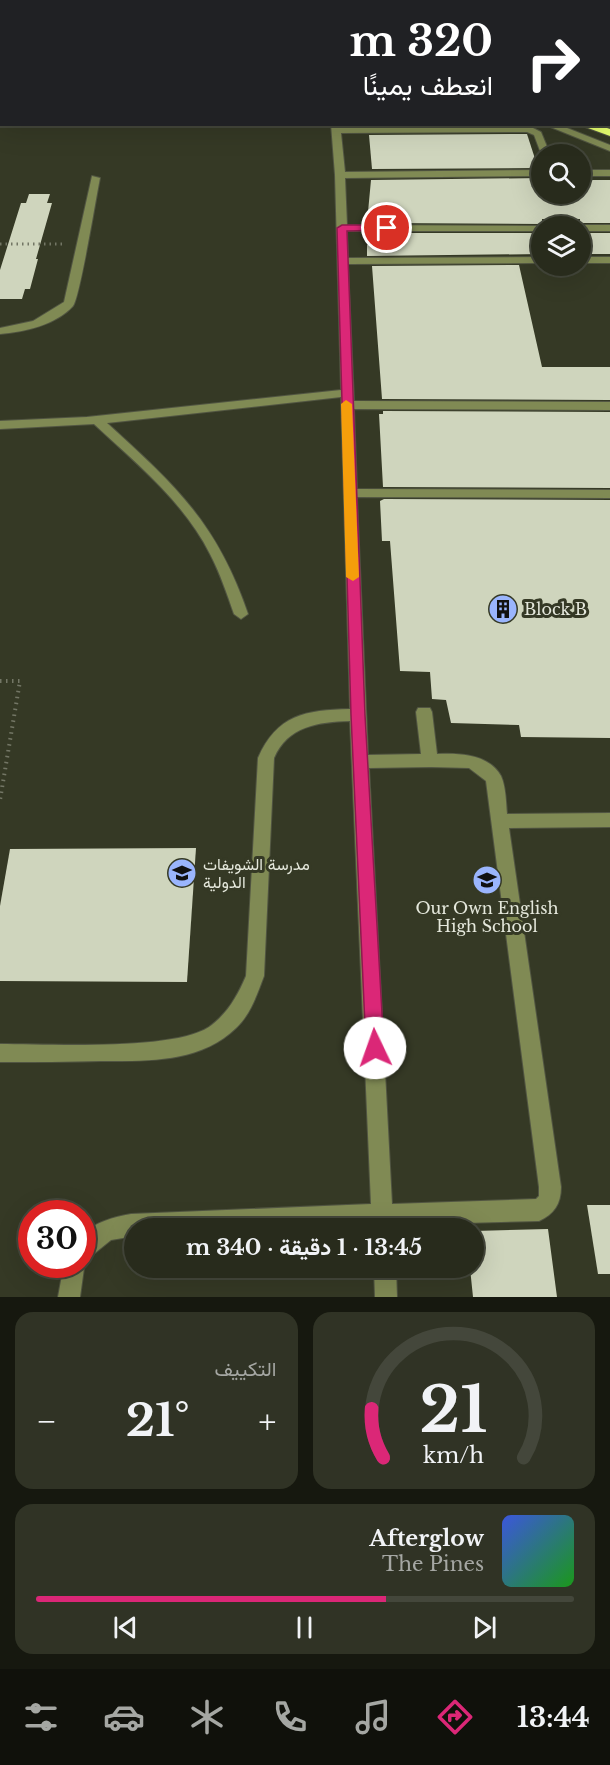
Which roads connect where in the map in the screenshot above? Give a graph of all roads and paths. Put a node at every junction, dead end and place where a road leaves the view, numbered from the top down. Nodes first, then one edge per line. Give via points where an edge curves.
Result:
1 (552, 126) edge
2 (585, 126) edge
3 (337, 127) edge
4 (610, 135) edge
5 (542, 144) edge
6 (610, 148) edge
7 (531, 173) edge
8 (591, 173) edge
9 (610, 173) edge
10 (340, 175) junction
11 (95, 178) dead end
12 (342, 228) junction
13 (531, 228) edge
14 (591, 228) edge
15 (610, 228) edge
16 (0, 244) edge
17 (82, 244) junction
18 (531, 260) edge
19 (591, 260) edge
20 (610, 260) edge
21 (344, 261) junction
22 (0, 331) edge
23 (346, 399) junction
24 (610, 406) edge
25 (98, 421) junction
26 (0, 425) edge
27 (350, 493) junction
28 (610, 494) edge
29 (241, 614) dead end
30 (0, 681) edge
31 (424, 712) dead end
32 (358, 715) junction
33 (430, 761) junction
34 (362, 762) junction
35 (2, 783) edge
36 (0, 800) edge
37 (501, 820) junction
38 (610, 820) edge
39 (0, 1053) edge
40 (383, 1218) edge
41 (408, 1218) edge
42 (124, 1227) edge
43 (96, 1237) edge
44 (72, 1278) edge
45 (385, 1278) edge
46 (69, 1297) edge
47 (386, 1297) edge

1 - 6 street
2 - 4 highway
3 - 5 street via 529,129 538,134
3 - 10 street
7 - 10 street
8 - 9 street
10 - 12 street
11 - 17 street
12 - 13 street
12 - 21 street
14 - 15 street
16 - 17 path
17 - 22 street via 69,303 29,326
18 - 21 street
19 - 20 street
21 - 23 street
23 - 24 street
23 - 25 street via 215,405
23 - 27 street
25 - 26 street
25 - 29 street via 168,486 194,516 220,557
27 - 28 street
27 - 32 street
30 - 35 path via 20,681
31 - 33 street
32 - 34 street
32 - 39 street via 303,721 285,729 269,747 255,976 234,1017 206,1039 171,1051
33 - 34 street
33 - 37 street via 474,762 486,769 494,778
34 - 40 street
35 - 36 path
37 - 38 street
37 - 41 street via 551,1197 539,1210 445,1212
42 - 43 street via 109,1228
44 - 46 street
45 - 47 street

